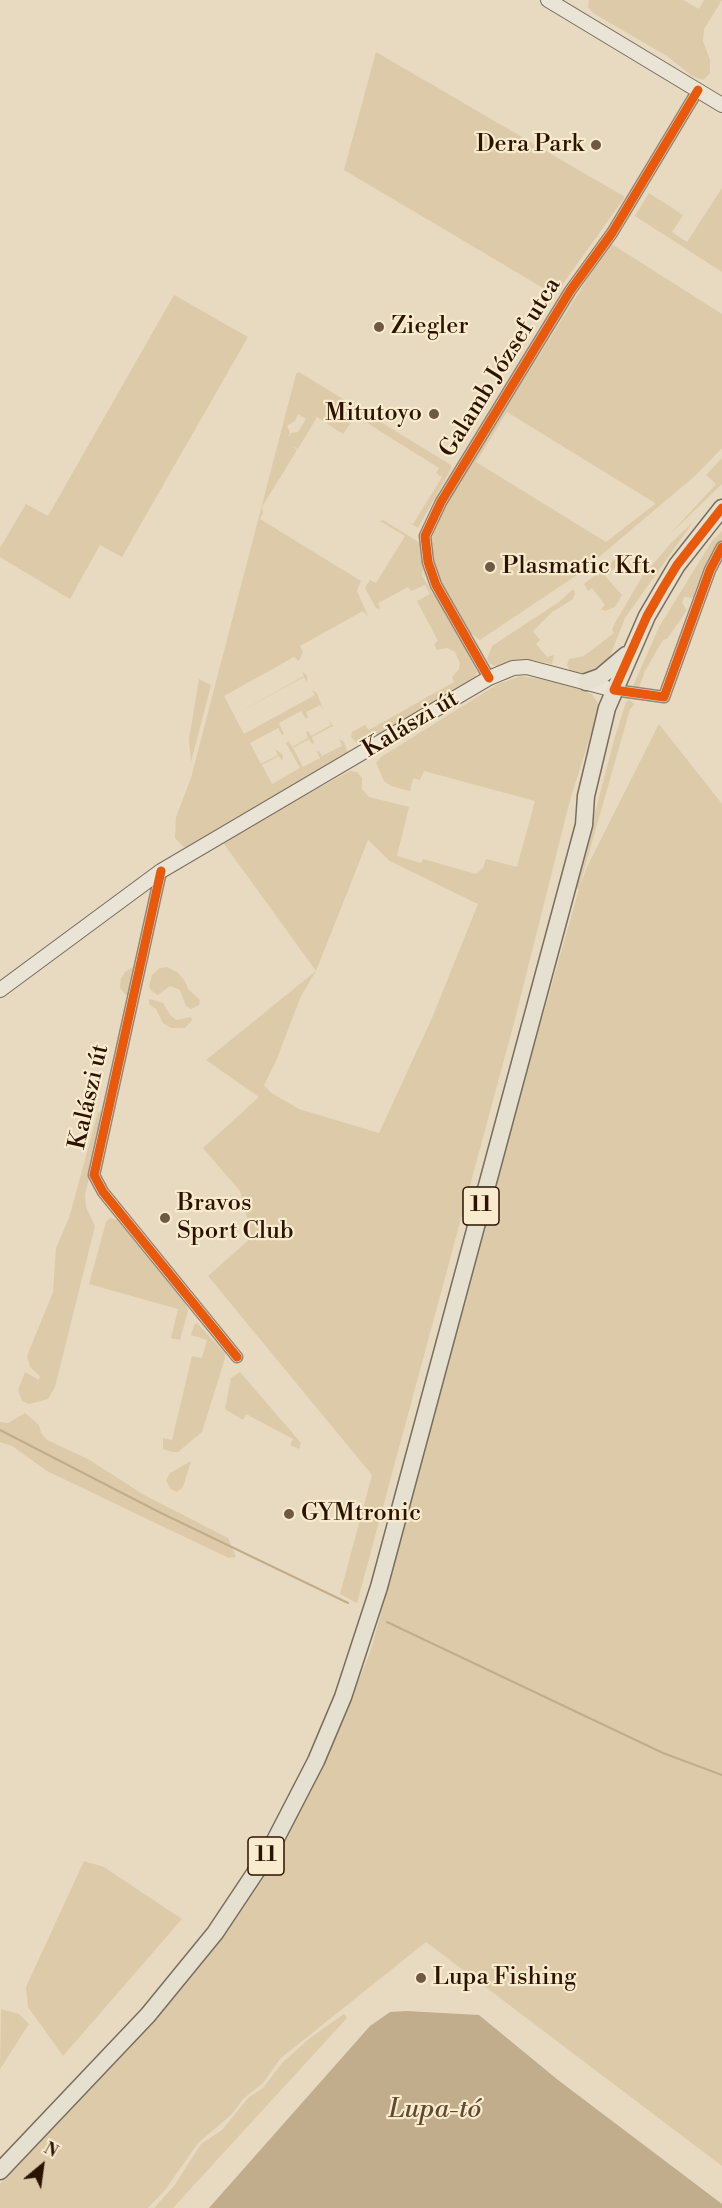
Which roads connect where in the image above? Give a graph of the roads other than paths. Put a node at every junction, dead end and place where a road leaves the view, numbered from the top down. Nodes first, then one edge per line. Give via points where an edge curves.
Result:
1 (548, 0) edge
2 (698, 90) junction
3 (722, 105) edge
4 (722, 508) edge
5 (722, 547) edge
6 (631, 650) junction
7 (489, 678) junction
8 (586, 682) junction
9 (614, 690) junction
10 (586, 796) junction
11 (161, 871) junction
12 (0, 990) edge
13 (237, 1357) dead end
14 (0, 2157) edge
15 (0, 2171) edge

1 - 2 main road
2 - 3 main road
2 - 7 street, Galamb József utca via 612,233 564,301 441,502 425,536 436,585
4 - 6 main road, 11 via 677,565
5 - 9 street via 664,697
6 - 8 main road via 600,677
6 - 9 main road, 11
7 - 8 main road, Kalászi út via 527,667
7 - 11 main road, Kalászi út
8 - 9 main road, Kalászi út
9 - 10 main road, 11
10 - 14 main road, 11 via 574,819 360,1616 310,1749 261,1846 207,1926 141,2007
10 - 15 main road, 11 via 584,825 379,1587 343,1697 316,1761 269,1852 215,1933 148,2015
11 - 12 main road
11 - 13 street, Kalászi út via 94,1174 103,1192

